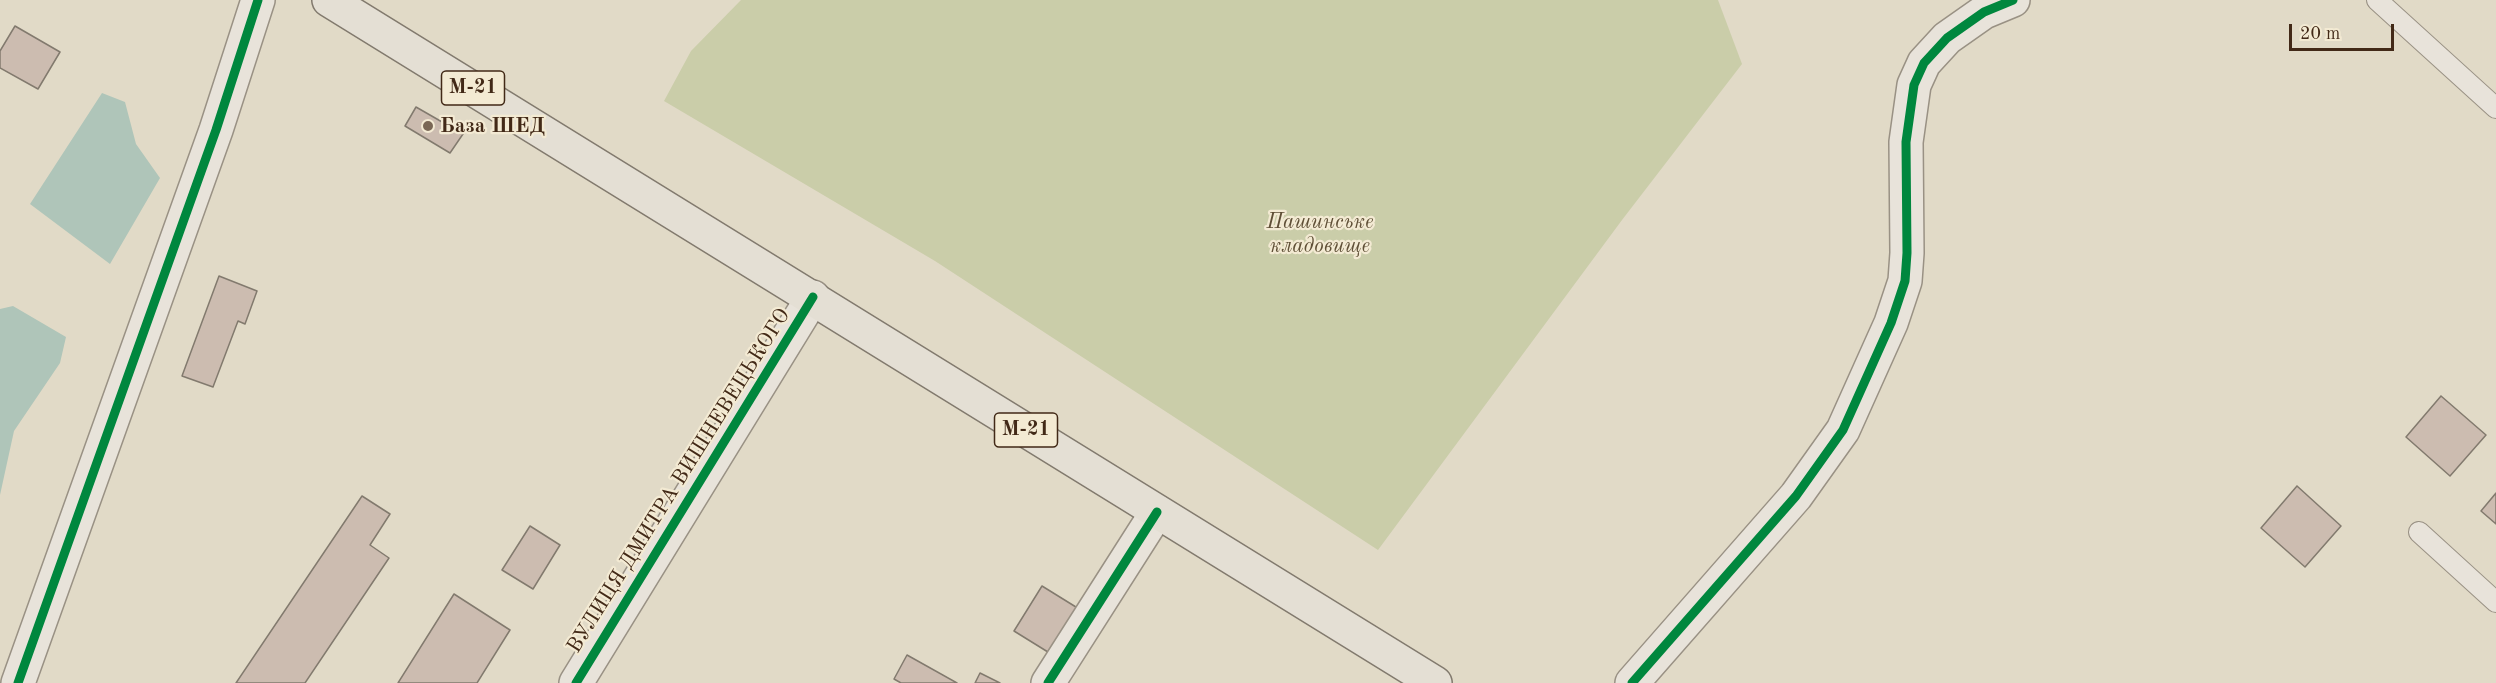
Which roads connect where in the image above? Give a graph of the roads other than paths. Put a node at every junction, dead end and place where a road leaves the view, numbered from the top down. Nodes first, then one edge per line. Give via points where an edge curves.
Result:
1 (258, 0) edge
2 (329, 0) edge
3 (2013, 0) edge
4 (2377, 0) edge
5 (2496, 108) edge
6 (813, 297) junction
7 (1156, 512) junction
8 (2419, 532) dead end
9 (2496, 602) edge
10 (18, 683) edge
11 (576, 683) edge
12 (1048, 683) edge
13 (1435, 683) edge
14 (1632, 683) edge

1 - 10 street via 216,130
2 - 6 highway, М-21
3 - 14 street via 1984,12 1947,38 1924,63 1914,85 1906,142 1905,281 1891,323 1843,430 1796,496
4 - 5 lane
6 - 7 highway, М-21
6 - 11 street, ВУЛИЦЯ ДМИТРА ВИШНЕВЕЦЬКОГО
7 - 12 street
7 - 13 highway, М-21
8 - 9 lane

